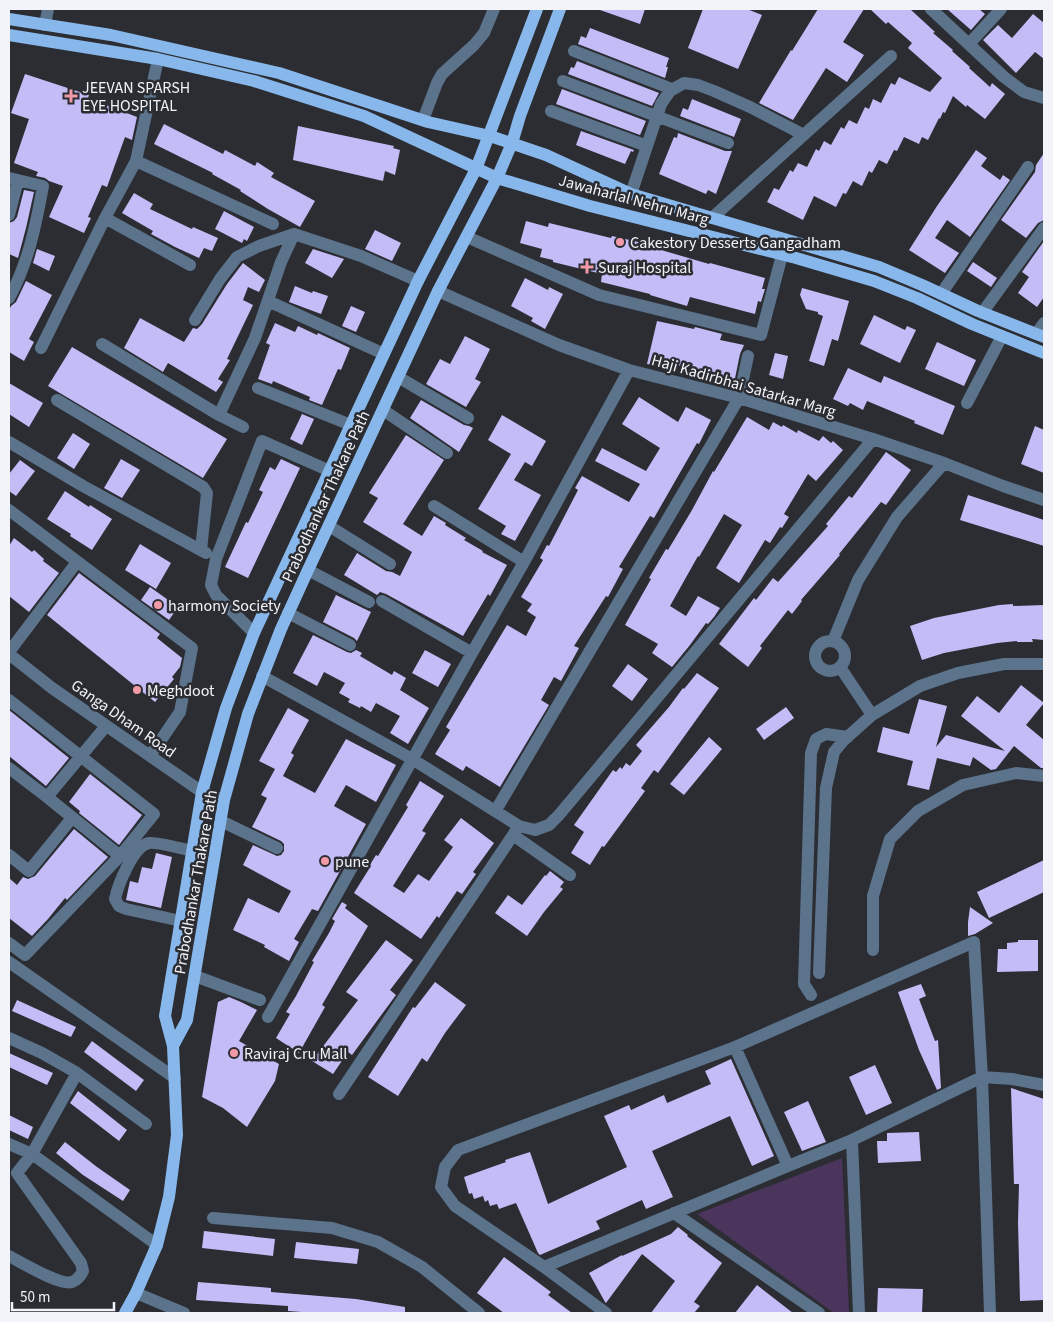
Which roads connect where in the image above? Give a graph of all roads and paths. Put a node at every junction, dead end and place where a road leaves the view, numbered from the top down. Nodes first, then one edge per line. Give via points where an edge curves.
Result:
1 (48, 9) edge
2 (494, 9) edge
3 (537, 9) edge
4 (560, 9) edge
5 (931, 9) edge
6 (1001, 9) edge
7 (9, 19) edge
8 (45, 25) junction
9 (9, 35) edge
10 (969, 44) junction
11 (574, 51) dead end
12 (891, 56) dead end
13 (158, 59) junction
14 (563, 81) dead end
15 (672, 89) junction
16 (1044, 98) edge
17 (551, 111) dead end
18 (656, 117) junction
19 (426, 121) junction
20 (804, 135) junction
21 (490, 136) junction
22 (512, 143) junction
23 (728, 144) dead end
24 (647, 146) junction
25 (136, 161) junction
26 (1028, 167) dead end
27 (476, 169) junction
28 (497, 178) junction
29 (13, 179) edge
30 (632, 194) junction
31 (9, 215) edge
32 (105, 218) junction
33 (712, 218) junction
34 (273, 224) dead end
35 (1044, 228) edge
36 (294, 234) junction
37 (467, 237) junction
38 (799, 244) junction
39 (782, 255) junction
40 (796, 258) junction
41 (190, 266) dead end
42 (418, 281) junction
43 (438, 291) junction
44 (941, 294) junction
45 (9, 298) edge
46 (268, 301) junction
47 (982, 313) junction
48 (195, 320) dead end
49 (1044, 323) edge
50 (1002, 336) junction
51 (1040, 336) edge
52 (102, 344) dead end
53 (42, 348) dead end
54 (1044, 353) edge
55 (384, 354) junction
56 (748, 356) dead end
57 (629, 370) junction
58 (398, 377) junction
59 (258, 388) dead end
60 (739, 398) junction
61 (58, 400) dead end
62 (967, 403) dead end
63 (383, 410) junction
64 (219, 414) junction
65 (468, 418) dead end
66 (351, 425) junction
67 (243, 427) dead end
68 (873, 439) junction
69 (9, 442) edge
70 (447, 453) dead end
71 (944, 463) junction
72 (330, 471) junction
73 (1044, 500) edge
74 (434, 506) dead end
75 (9, 510) edge
76 (329, 526) junction
77 (77, 562) junction
78 (524, 562) junction
79 (390, 564) dead end
80 (308, 570) junction
81 (288, 613) junction
82 (254, 633) junction
83 (833, 641) junction
84 (350, 645) dead end
85 (9, 653) edge
86 (472, 653) junction
87 (1044, 664) edge
88 (840, 667) junction
89 (262, 676) junction
90 (9, 700) edge
91 (872, 715) junction
92 (106, 726) junction
93 (848, 736) junction
94 (81, 756) junction
95 (150, 756) junction
96 (412, 759) junction
97 (9, 768) edge
98 (1044, 776) edge
99 (202, 792) junction
100 (47, 798) junction
101 (224, 800) junction
102 (496, 810) junction
103 (72, 818) junction
104 (221, 821) junction
105 (516, 831) junction
106 (277, 848) dead end
107 (192, 851) junction
108 (9, 855) edge
109 (120, 856) junction
110 (570, 875) dead end
111 (181, 921) junction
112 (9, 943) edge
113 (873, 950) dead end
114 (9, 962) edge
115 (819, 973) dead end
116 (195, 976) junction
117 (811, 995) dead end
118 (260, 1000) dead end
119 (268, 1016) dead end
120 (9, 1038) edge
121 (174, 1046) junction
122 (734, 1047) junction
123 (76, 1073) junction
124 (982, 1077) junction
125 (175, 1078) junction
126 (1044, 1085) edge
127 (339, 1094) dead end
128 (146, 1124) dead end
129 (852, 1140) junction
130 (9, 1144) edge
131 (32, 1154) junction
132 (788, 1166) junction
133 (674, 1213) junction
134 (213, 1218) dead end
135 (157, 1245) junction
136 (9, 1256) edge
137 (544, 1267) junction
138 (136, 1293) junction
139 (126, 1313) edge
140 (184, 1313) edge
141 (478, 1313) edge
142 (606, 1313) edge
143 (819, 1313) edge
144 (858, 1313) edge
145 (990, 1313) edge

1 - 8 street
2 - 19 street via 484,33 442,74
3 - 21 main road, Prabodhankar Thakare Path
4 - 22 main road, Prabodhankar Thakare Path
5 - 10 street
6 - 10 street
7 - 8 main road, Jawaharlal Nehru Marg
8 - 19 main road, Jawaharlal Nehru Marg via 111,35 279,73
9 - 13 main road, Jawaharlal Nehru Marg
10 - 16 street via 1024,92
11 - 15 street
12 - 20 street
13 - 25 street
13 - 27 main road, Jawaharlal Nehru Marg via 254,81 364,116
14 - 18 street
15 - 18 street
15 - 20 street via 684,83 698,85
17 - 24 street
18 - 23 street
18 - 24 street
19 - 21 main road, Jawaharlal Nehru Marg
20 - 33 street
21 - 22 main road, Jawaharlal Nehru Marg
21 - 27 main road, Prabodhankar Thakare Path
22 - 28 main road, Prabodhankar Thakare Path
22 - 30 main road, Jawaharlal Nehru Marg
24 - 30 street
25 - 32 street
25 - 34 street
26 - 44 street
27 - 28 main road, Jawaharlal Nehru Marg
27 - 42 main road, Prabodhankar Thakare Path
28 - 37 main road, Prabodhankar Thakare Path
28 - 39 main road, Jawaharlal Nehru Marg via 590,206
29 - 31 street
29 - 45 street via 43,186 31,244
30 - 33 main road, Jawaharlal Nehru Marg
32 - 41 street
32 - 53 street
33 - 38 main road, Jawaharlal Nehru Marg
35 - 47 street
36 - 42 street via 361,256
36 - 46 street
36 - 48 street via 237,257
37 - 39 street via 599,296 761,335
37 - 43 main road, Prabodhankar Thakare Path
38 - 40 main road
38 - 44 main road, Jawaharlal Nehru Marg via 879,268
39 - 40 main road, Jawaharlal Nehru Marg
40 - 50 main road, Jawaharlal Nehru Marg via 874,281
42 - 55 main road, Prabodhankar Thakare Path
43 - 57 street, Haji Kadirbhai Satarkar Marg via 559,345
43 - 58 main road, Prabodhankar Thakare Path
44 - 47 main road, Jawaharlal Nehru Marg
46 - 55 street
46 - 64 street via 255,338
47 - 51 main road, Jawaharlal Nehru Marg
49 - 51 street
50 - 54 main road, Jawaharlal Nehru Marg
50 - 62 street
52 - 64 street
55 - 66 main road, Prabodhankar Thakare Path
56 - 60 street
57 - 60 street, Haji Kadirbhai Satarkar Marg
57 - 78 street
58 - 63 main road, Prabodhankar Thakare Path
58 - 65 street
59 - 66 street
60 - 68 street, Haji Kadirbhai Satarkar Marg
60 - 102 street
61 - 69 street via 203,486 207,493 203,551
63 - 70 street
63 - 76 main road, Prabodhankar Thakare Path
64 - 67 street
66 - 72 main road, Prabodhankar Thakare Path
68 - 71 street, Haji Kadirbhai Satarkar Marg
68 - 105 street via 559,815 549,825
71 - 73 street, Haji Kadirbhai Satarkar Marg
71 - 83 street via 897,517 858,580
72 - 82 main road, Prabodhankar Thakare Path
72 - 82 street via 262,441 216,559 211,585 216,595
74 - 78 street
75 - 77 street
76 - 79 street
76 - 80 main road, Prabodhankar Thakare Path
77 - 85 street
77 - 95 street via 192,648 180,712
78 - 86 street
80 - 81 main road, Prabodhankar Thakare Path
80 - 86 street via 375,601
81 - 84 street
81 - 89 main road, Prabodhankar Thakare Path
82 - 99 main road, Prabodhankar Thakare Path via 226,708
83 - 88 street via 839,644 845,655
83 - 88 street via 820,644 815,656 821,668 834,670
85 - 92 street, Ganga Dham Road
86 - 96 street
87 - 91 street via 1004,664 958,673 920,686
88 - 91 street
89 - 96 street
89 - 101 main road, Prabodhankar Thakare Path
90 - 94 street
91 - 93 street
92 - 94 street
92 - 95 street, Ganga Dham Road
93 - 115 street via 834,752 826,788
93 - 117 street via 826,734 816,739 811,753 804,984
94 - 100 street
94 - 109 street via 154,814
95 - 99 street, Ganga Dham Road
96 - 102 street
96 - 119 street
97 - 100 street
98 - 113 street via 1016,774 964,785 918,811 890,839 873,896
99 - 101 street, Ganga Dham Road
99 - 107 main road, Prabodhankar Thakare Path
100 - 103 street
101 - 104 main road, Prabodhankar Thakare Path
102 - 105 street
103 - 108 street via 29,871
103 - 109 street
104 - 106 street
104 - 116 main road, Prabodhankar Thakare Path
105 - 110 street
105 - 127 street
107 - 111 main road, Prabodhankar Thakare Path
107 - 111 street via 150,843 141,846 118,885 114,899 126,909
109 - 112 street via 25,955
111 - 121 main road, Prabodhankar Thakare Path via 165,1016
114 - 125 street
116 - 118 street
116 - 121 main road, Prabodhankar Thakare Path via 187,1020
120 - 123 street
121 - 125 main road, Prabodhankar Thakare Path
122 - 124 street via 974,942
122 - 132 street
122 - 137 street via 458,1150 445,1167 441,1187 455,1206
123 - 128 street
123 - 131 street
124 - 126 street
124 - 129 street
124 - 145 street
125 - 135 main road, Prabodhankar Thakare Path via 177,1135 169,1197
129 - 132 street
129 - 144 street
130 - 131 street
131 - 135 street
131 - 136 street via 17,1173 83,1271 70,1283
132 - 133 street
133 - 137 street
133 - 143 street
134 - 141 street via 332,1228 378,1242 422,1267
135 - 138 main road, Prabodhankar Thakare Path
137 - 142 street
138 - 139 main road, Prabodhankar Thakare Path
138 - 140 street

